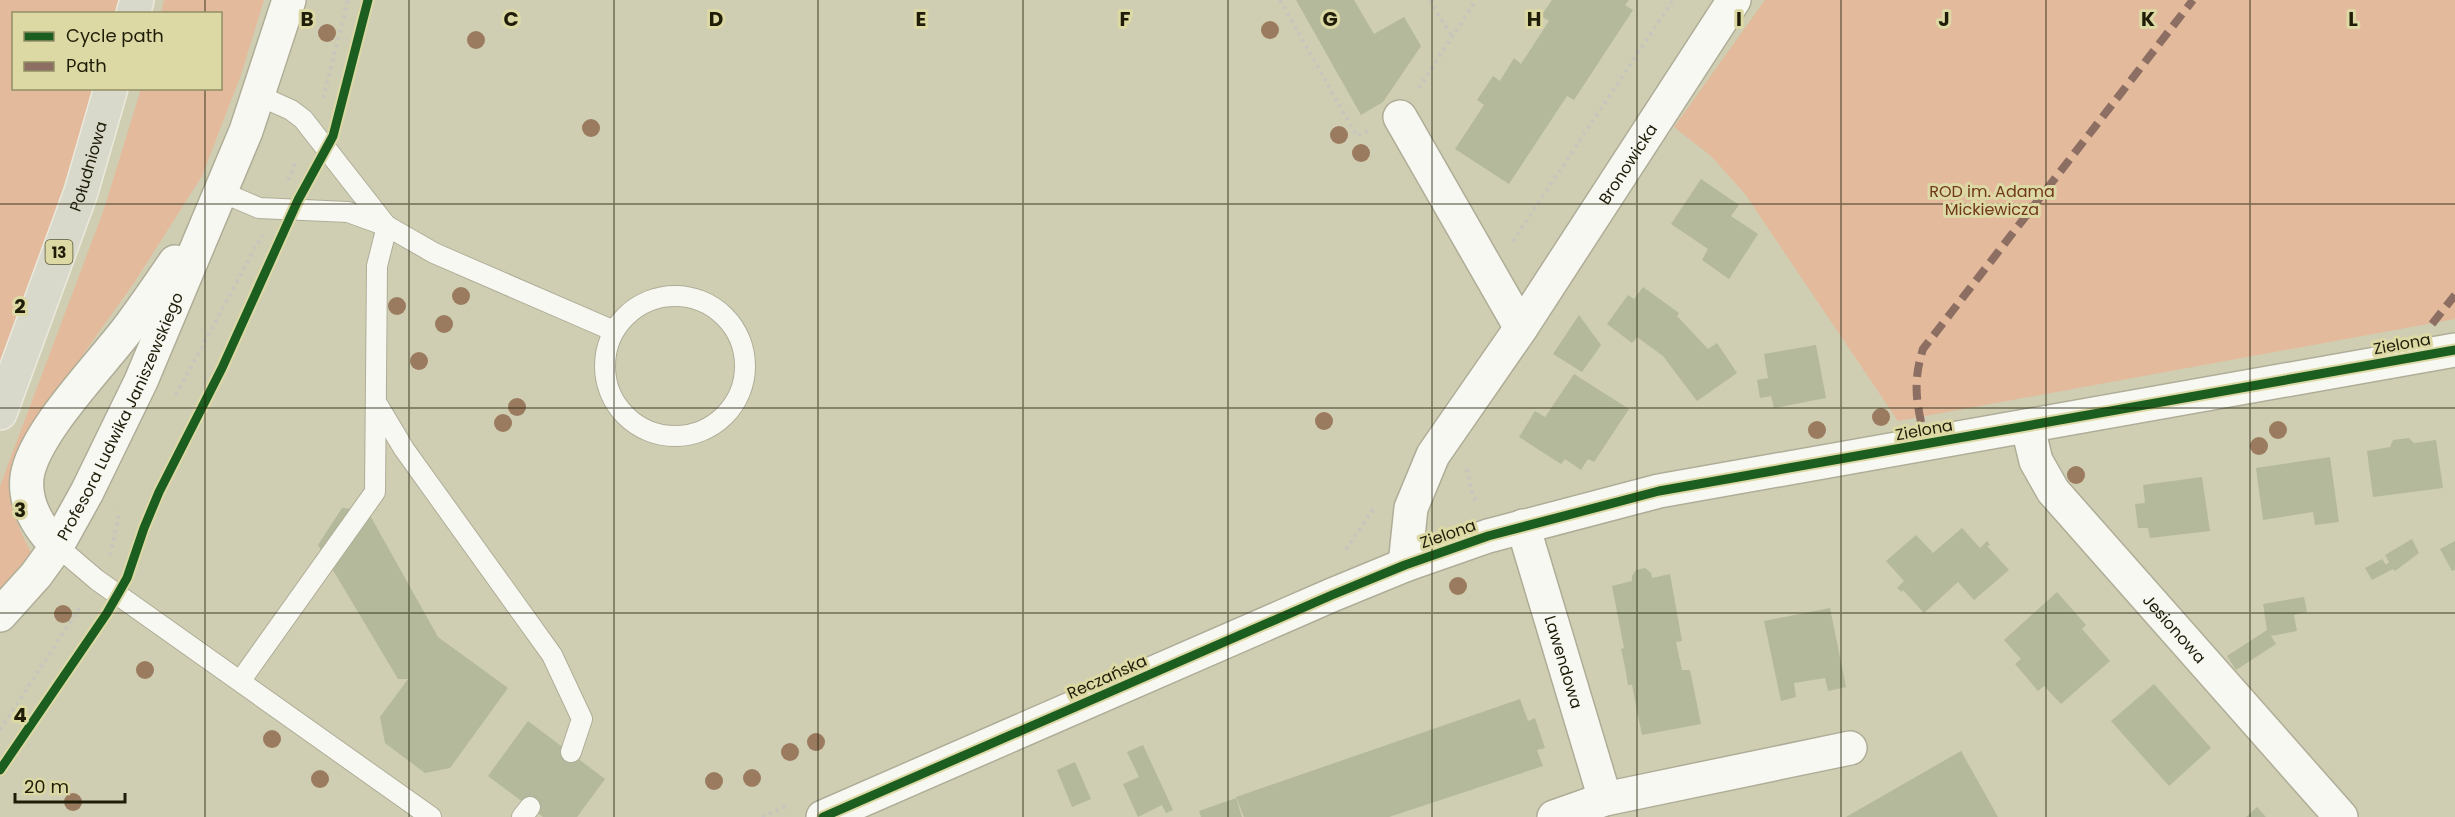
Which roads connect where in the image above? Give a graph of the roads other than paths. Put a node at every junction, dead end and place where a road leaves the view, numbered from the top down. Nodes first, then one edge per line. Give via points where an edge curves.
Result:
1 (289, 0) edge
2 (1734, 0) edge
3 (110, 90) edge
4 (258, 95) junction
5 (1400, 117) road end
6 (219, 191) junction
7 (387, 226) junction
8 (1521, 328) junction
9 (614, 331) junction
10 (2455, 350) edge
11 (377, 403) junction
12 (0, 412) edge
13 (2028, 428) junction
14 (1523, 526) junction
15 (57, 546) junction
16 (1405, 565) junction
17 (0, 615) edge
18 (241, 680) junction
19 (1850, 748) dead end
20 (571, 753) dead end
21 (1605, 799) junction
22 (808, 810) edge
23 (431, 817) edge
24 (1554, 817) edge
25 (2341, 817) edge

1 - 4 street, Profesora Ludwika Janiszewskiego
2 - 8 street, Bronowicka
3 - 12 main road, Południowa / 13 via 81,192
4 - 6 street, Profesora Ludwika Janiszewskiego
4 - 7 lane via 303,119
5 - 8 street
6 - 7 lane via 259,208 348,212
6 - 15 street, Profesora Ludwika Janiszewskiego via 141,381
6 - 15 street, Profesora Ludwika Janiszewskiego via 154,293 51,426 30,462 27,478 31,507 44,533
7 - 9 lane via 444,258
7 - 11 lane via 377,266
8 - 16 street, Bronowicka via 1433,455 1411,508
9 - 9 lane via 605,357 606,383 617,407 636,425 661,435 687,436 712,426 731,409 743,384 743,350 732,326 713,307 680,296 654,299 631,311
10 - 13 street, Zielona
11 - 18 lane via 375,492
11 - 20 lane via 404,449 552,655 582,719
13 - 14 street, Zielona via 1659,491
13 - 25 street, Jesionowa via 2036,461 2053,491
14 - 16 street, Zielona
14 - 21 street, Lawendowa
15 - 17 street
15 - 18 lane via 97,580
16 - 22 street, Reczańska
18 - 23 lane
19 - 21 street
21 - 24 street

